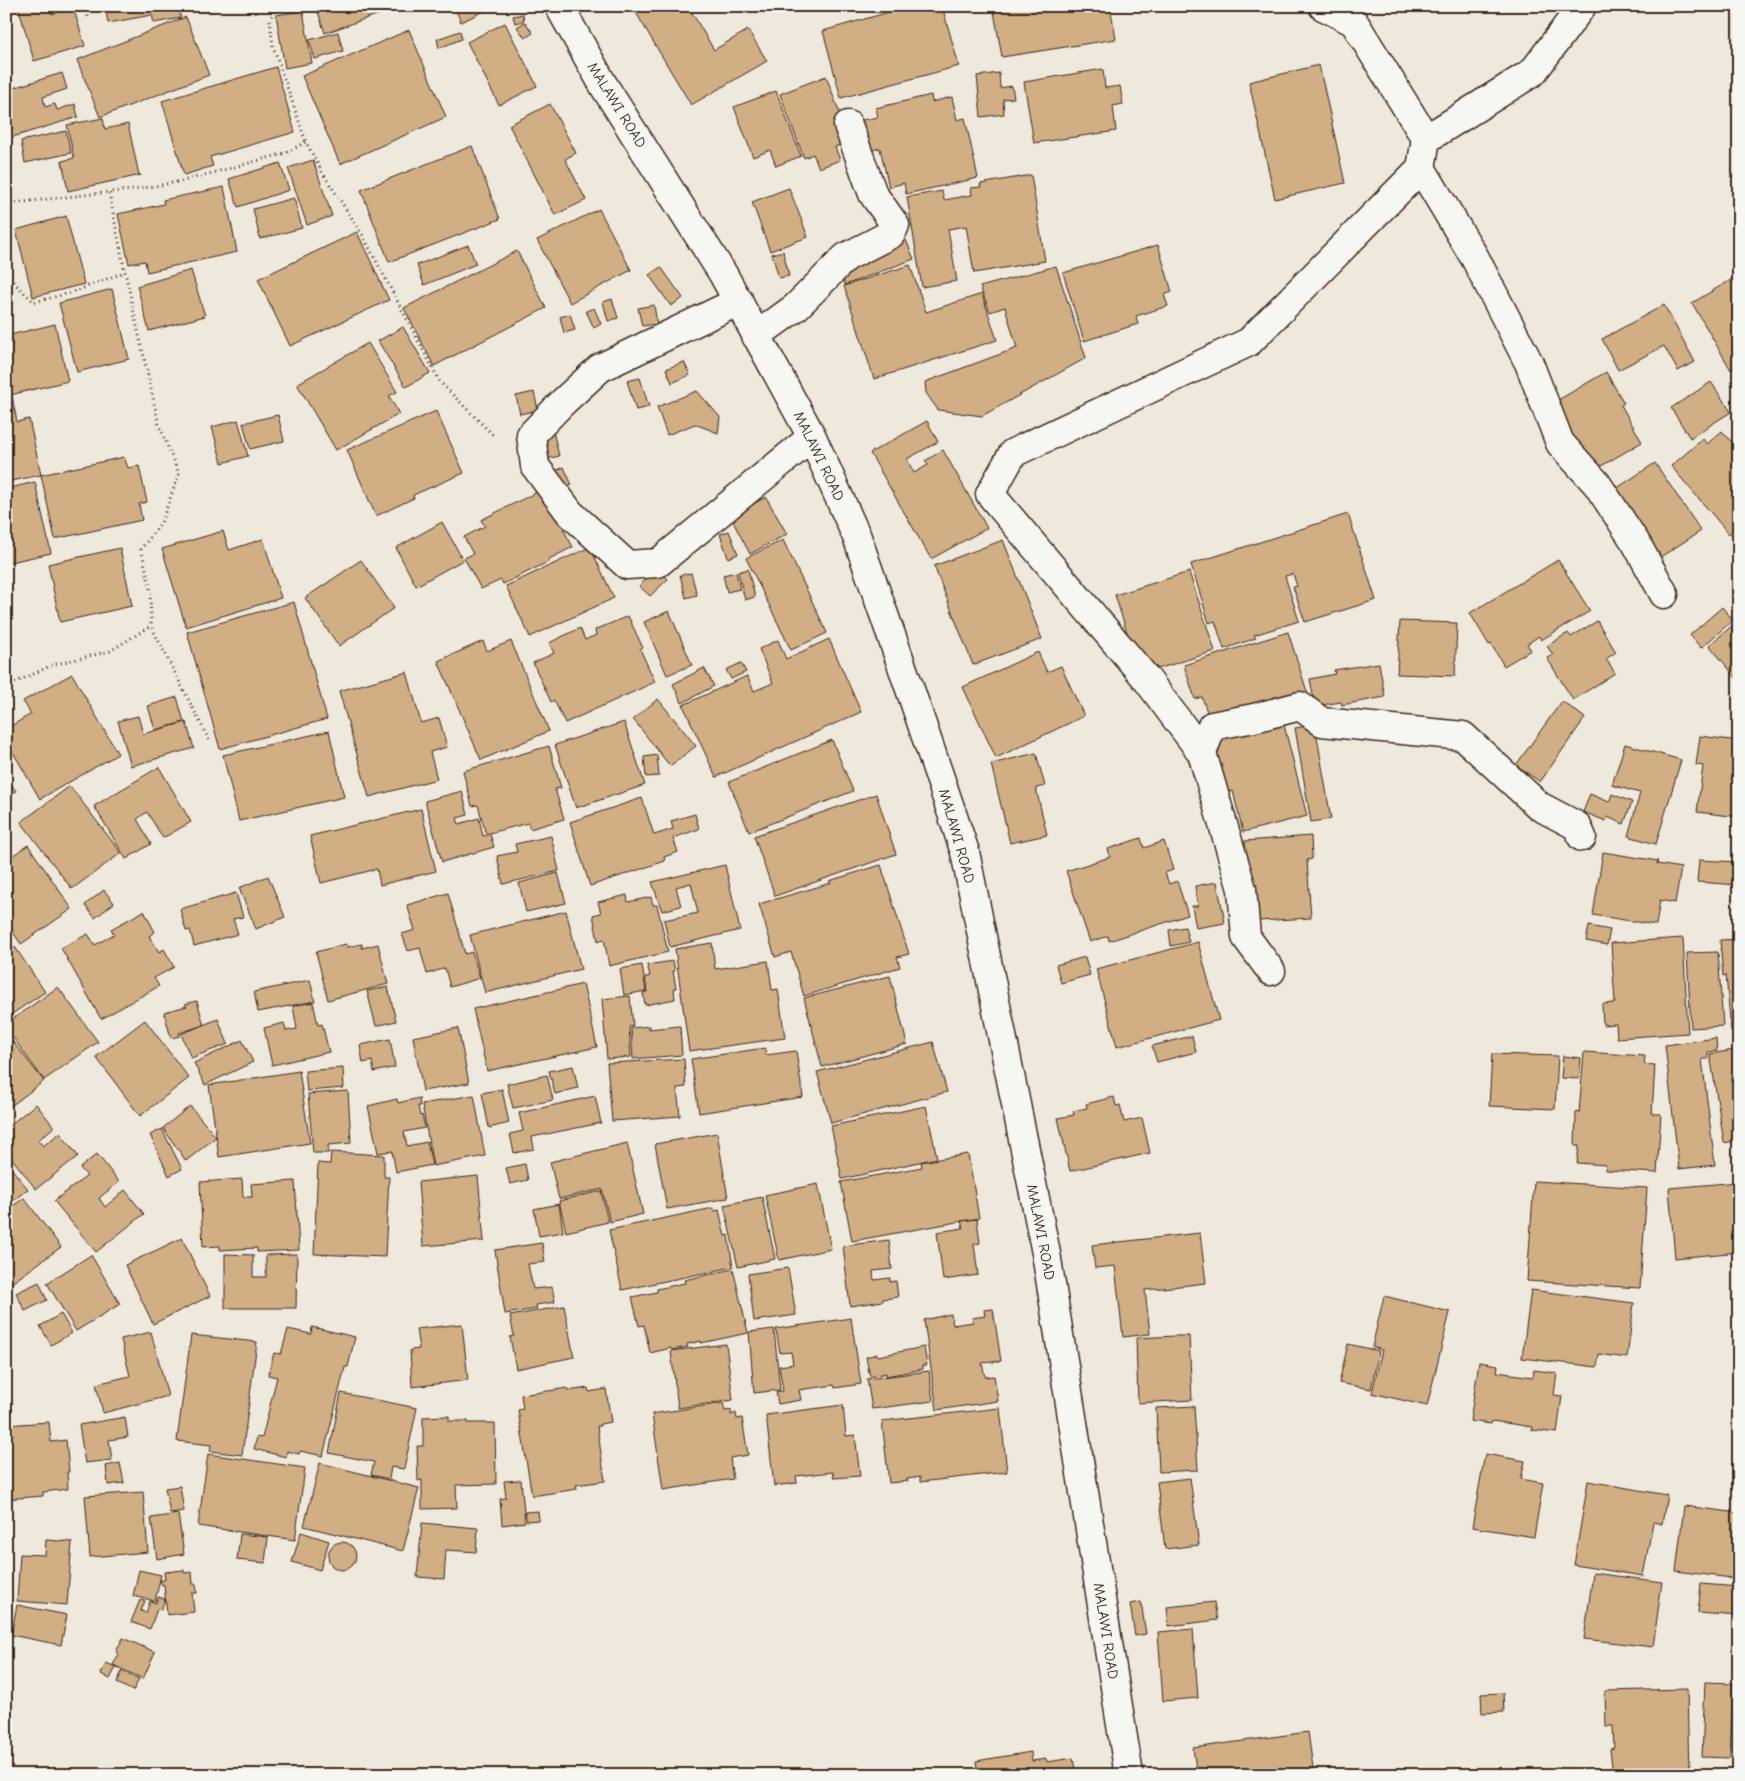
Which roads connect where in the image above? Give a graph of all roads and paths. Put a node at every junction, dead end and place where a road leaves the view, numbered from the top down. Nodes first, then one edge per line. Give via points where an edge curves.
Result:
1 (86, 6) edge
2 (275, 6) edge
3 (559, 6) edge
4 (1323, 6) edge
5 (1582, 6) edge
6 (88, 16) dead end
7 (848, 125) dead end
8 (1426, 139) junction
9 (306, 142) junction
10 (1421, 168) junction
11 (109, 192) junction
12 (6, 204) edge
13 (125, 272) junction
14 (6, 275) edge
15 (739, 301) junction
16 (756, 336) junction
17 (812, 437) junction
18 (535, 466) junction
19 (1664, 594) dead end
20 (151, 626) junction
21 (6, 687) edge
22 (209, 740) dead end
23 (1202, 753) junction
24 (1582, 837) dead end
25 (1271, 971) dead end
26 (1129, 1775) edge

1 - 6 path
2 - 9 path via 270,20 273,46
3 - 15 street, MALAWI ROAD via 604,86
4 - 8 street via 1354,22
5 - 8 street via 1533,72
7 - 16 street via 873,194 895,225 891,234 846,257 796,307
8 - 10 street
9 - 11 path via 286,153 183,181
9 - 18 path via 362,234 440,382 480,424 516,455
10 - 19 street via 1475,258 1529,363 1560,443 1597,484 1636,543
10 - 23 street via 1249,342 1013,453 990,494 1145,677
11 - 12 path
11 - 13 path
13 - 14 path via 70,293 34,302
13 - 20 path via 158,425 179,474 161,523 141,549 150,586
15 - 16 street, MALAWI ROAD
15 - 18 street via 600,368 531,435
16 - 17 street, MALAWI ROAD
17 - 18 street via 658,563 627,565 570,513
17 - 26 street, MALAWI ROAD via 857,537 965,852 1046,1253
20 - 21 path via 110,651 52,665
20 - 22 path
23 - 24 street via 1212,726 1300,706 1322,722 1463,736 1539,806 1576,826
23 - 25 street via 1242,889 1246,937

